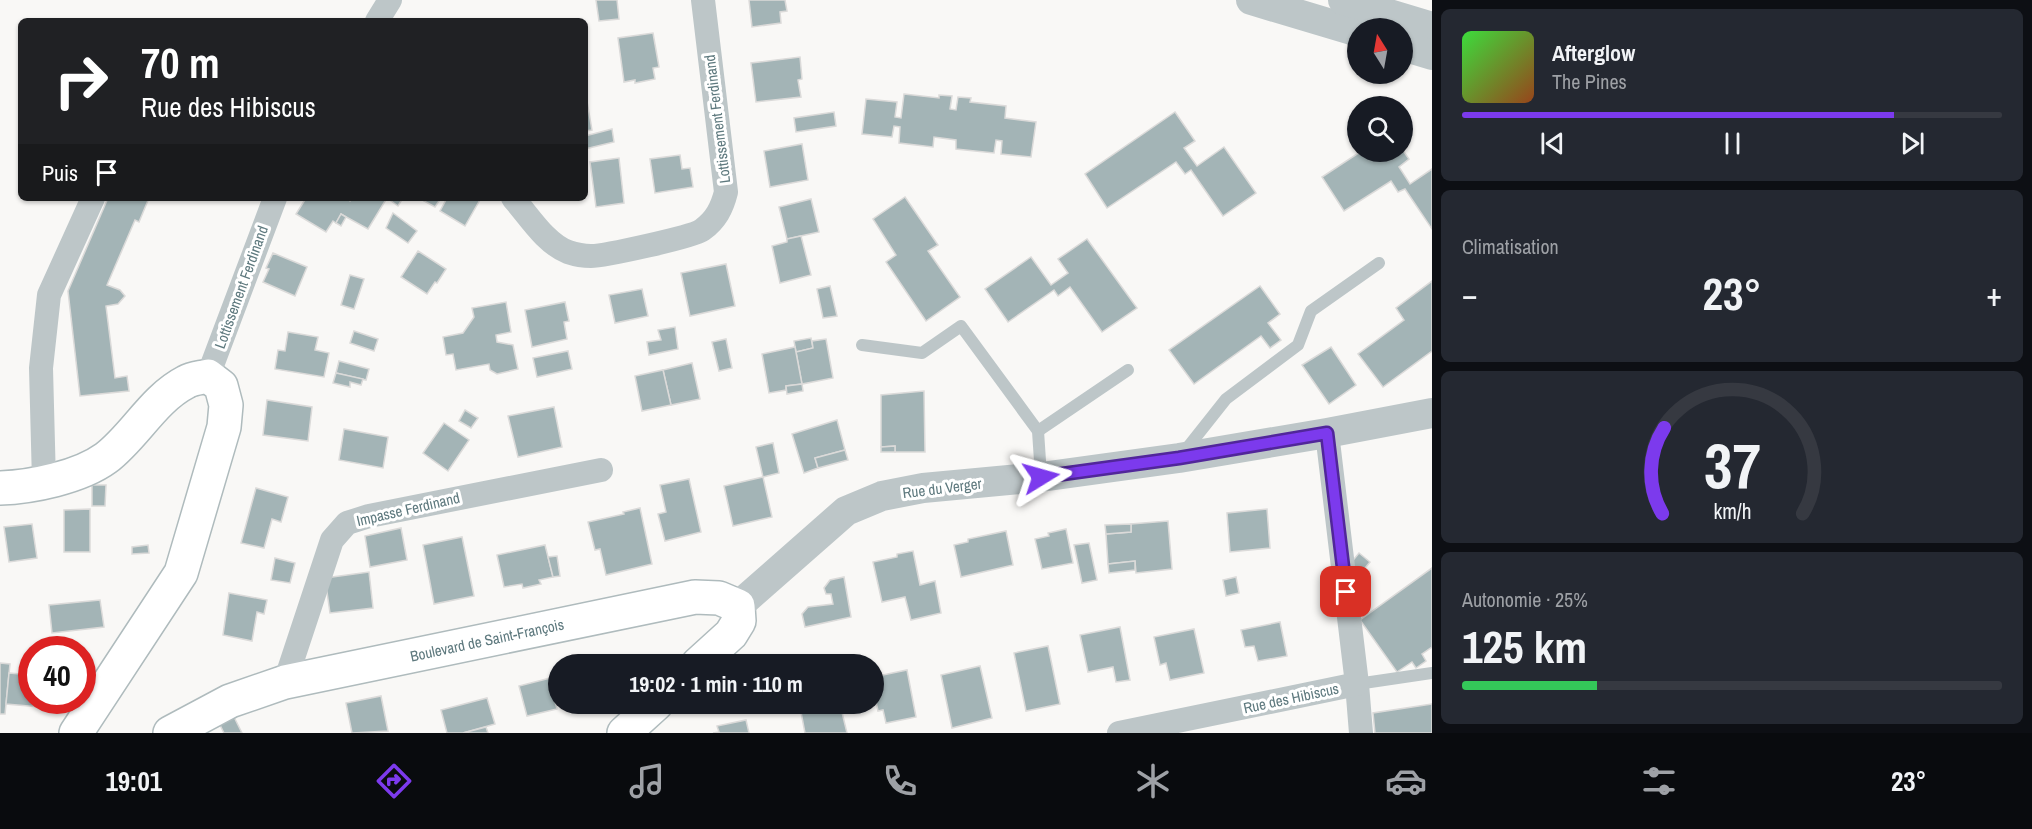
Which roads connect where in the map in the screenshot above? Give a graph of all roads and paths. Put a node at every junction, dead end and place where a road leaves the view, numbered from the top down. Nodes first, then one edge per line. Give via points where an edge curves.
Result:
1 (390, 0) edge
2 (703, 0) edge
3 (1251, 0) edge
4 (1342, 0) edge
5 (379, 18) edge
6 (1432, 27) edge
7 (1347, 29) edge
8 (1413, 49) edge
9 (1432, 55) edge
10 (92, 201) edge
11 (273, 201) edge
12 (516, 201) edge
13 (1379, 263) dead end
14 (862, 345) dead end
15 (1128, 370) dead end
16 (208, 376) junction
17 (1432, 413) edge
18 (1038, 430) junction
19 (1327, 433) junction
20 (1179, 458) junction
21 (601, 470) dead end
22 (1041, 477) junction
23 (44, 482) junction
24 (0, 488) edge
25 (738, 606) junction
26 (709, 654) edge
27 (1432, 673) edge
28 (285, 682) junction
29 (1357, 684) junction
30 (645, 714) edge
31 (76, 733) edge
32 (170, 733) edge
33 (624, 733) edge
34 (1119, 733) edge
35 (1361, 733) edge

1 - 5 street
2 - 12 street, Lottissement Ferdinand via 726,192 714,220 684,237 592,256 569,252 553,242
3 - 7 street
4 - 6 street
8 - 9 street
10 - 23 street via 49,295 41,368
11 - 16 street, Lottissement Ferdinand
13 - 20 lane via 1311,311 1299,345 1226,399
14 - 18 lane via 922,353 961,326
15 - 18 lane
16 - 23 main road via 188,381 170,392 105,458 76,473
16 - 31 main road via 221,386 226,405 224,427 181,573
17 - 19 street, Rue du Verger
18 - 22 lane
19 - 20 street, Rue du Verger
19 - 29 street, Rue des Hibiscus
20 - 22 street, Rue du Verger
21 - 28 street, Impasse Ferdinand via 369,516 347,524 332,540
22 - 25 street, Rue du Verger via 923,488 882,496 846,511
23 - 24 main road
25 - 26 main road via 739,621
25 - 28 main road, Boulevard de Saint-François via 719,598 695,597
27 - 29 lane
28 - 32 main road, Boulevard de Saint-François via 230,701
29 - 34 street, Rue des Hibiscus
29 - 35 street
30 - 33 main road

